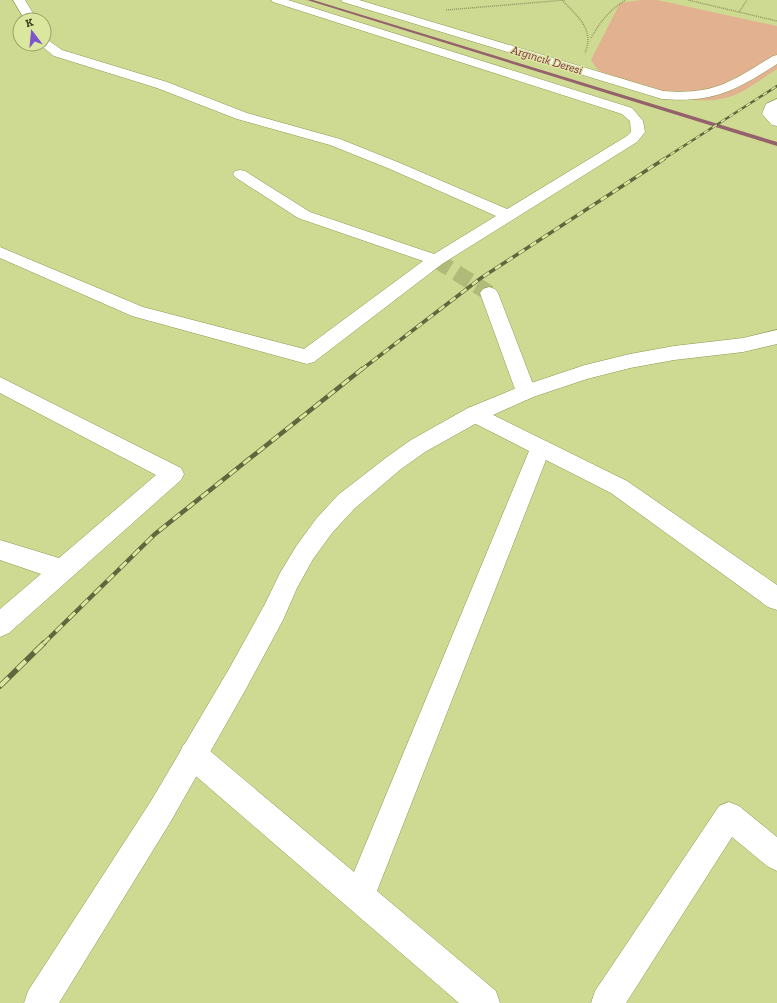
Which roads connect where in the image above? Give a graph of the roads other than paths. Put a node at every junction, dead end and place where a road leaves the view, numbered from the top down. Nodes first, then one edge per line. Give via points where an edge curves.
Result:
1 (18, 0) edge
2 (277, 0) edge
3 (347, 0) edge
4 (26, 12) edge
5 (52, 49) edge
6 (777, 59) edge
7 (777, 103) edge
8 (777, 122) edge
9 (240, 174) dead end
10 (509, 216) junction
11 (0, 252) edge
12 (436, 260) junction
13 (488, 293) tunnel mouth
14 (777, 338) edge
15 (0, 384) edge
16 (526, 392) junction
17 (475, 414) junction
18 (541, 446) junction
19 (0, 550) edge
20 (62, 570) junction
21 (777, 599) edge
22 (0, 625) edge
23 (193, 755) junction
24 (777, 856) edge
25 (359, 897) junction
26 (40, 1003) edge
27 (484, 1003) edge
28 (607, 1003) edge

1 - 4 street
2 - 10 street via 627,112 636,119 640,128 632,139
3 - 6 street via 662,95 699,96 727,90
5 - 10 street via 162,85 242,116 335,142
7 - 8 street via 769,114
9 - 12 street via 304,215
10 - 12 street
11 - 12 street via 138,312 307,357
13 - 16 street
14 - 16 street via 630,361 585,372
15 - 20 street via 174,474
16 - 17 street
17 - 18 street
17 - 23 street via 394,462 346,502 324,526 288,581 267,625
18 - 21 street via 619,487
18 - 25 street
19 - 20 street
20 - 22 street
23 - 25 street
23 - 26 street
24 - 28 street via 729,816
25 - 27 street

